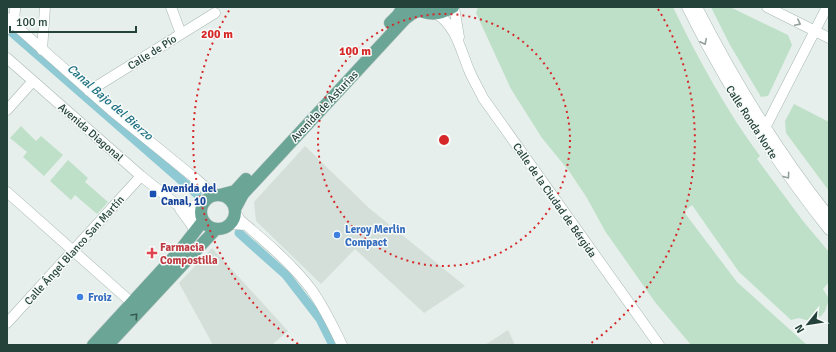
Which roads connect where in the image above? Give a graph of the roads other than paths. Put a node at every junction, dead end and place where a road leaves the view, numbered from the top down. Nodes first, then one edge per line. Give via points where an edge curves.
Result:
1 (15, 7) edge
2 (45, 7) edge
3 (171, 7) edge
4 (403, 7) edge
5 (453, 7) edge
6 (687, 7) edge
7 (697, 7) edge
8 (767, 7) edge
9 (827, 7) edge
10 (417, 9) edge
11 (215, 13) dead end
12 (437, 14) junction
13 (9, 23) edge
14 (815, 31) junction
15 (181, 34) junction
16 (829, 38) edge
17 (461, 49) junction
18 (42, 50) junction
19 (7, 58) edge
20 (33, 81) junction
21 (89, 91) junction
22 (7, 110) edge
23 (765, 128) junction
24 (141, 176) junction
25 (7, 192) edge
26 (211, 198) junction
27 (176, 204) junction
28 (235, 210) junction
29 (829, 216) edge
30 (202, 220) junction
31 (232, 224) junction
32 (246, 225) junction
33 (215, 230) junction
34 (829, 230) edge
35 (195, 232) junction
36 (74, 251) junction
37 (132, 303) junction
38 (7, 323) edge
39 (93, 345) edge
40 (108, 345) edge
41 (342, 345) edge
42 (659, 345) edge

1 - 13 street via 16,12
2 - 18 street
3 - 15 street
4 - 26 main road, Avenida de Asturias via 235,191
5 - 12 main road
5 - 17 street, Calle de la Ciudad de Bérgida
6 -> 34 street, Calle Ronda Norte via 708,50 742,108 777,162
7 - 23 street, Calle Ronda Norte via 730,70
8 -> 14 street
9 - 14 street
10 - 12 main road via 428,14
10 - 28 main road, Avenida de Asturias via 405,18 243,194
11 - 15 street, Calle de Pío
12 - 17 street, Calle de la Ciudad de Bérgida via 448,23
13 - 18 street
14 - 16 street
14 - 23 street
15 - 21 street, Calle de Pío
17 - 42 street, Calle de la Ciudad de Bérgida via 483,98
18 - 21 street
19 - 20 street, Avenida Diagonal
20 - 22 street
20 - 24 street, Avenida Diagonal
21 - 26 street via 204,186
23 - 29 street, Calle Ronda Norte
24 - 27 street, Avenida Diagonal
24 - 36 street, Calle Ángel Blanco San Martín
25 - 36 street
26 - 27 street via 189,208
26 - 28 main road via 230,200
26 - 30 main road via 201,210
27 - 30 street, Avenida Diagonal
27 - 35 street, Avenida Diagonal
28 - 31 main road
28 - 32 street
30 - 33 main road
30 - 35 main road
31 - 32 street
31 - 33 main road
32 - 41 street via 292,267 310,289
40 -> 33 main road
35 - 37 main road
36 - 37 street
36 - 38 street, Calle Ángel Blanco San Martín
37 - 39 main road

